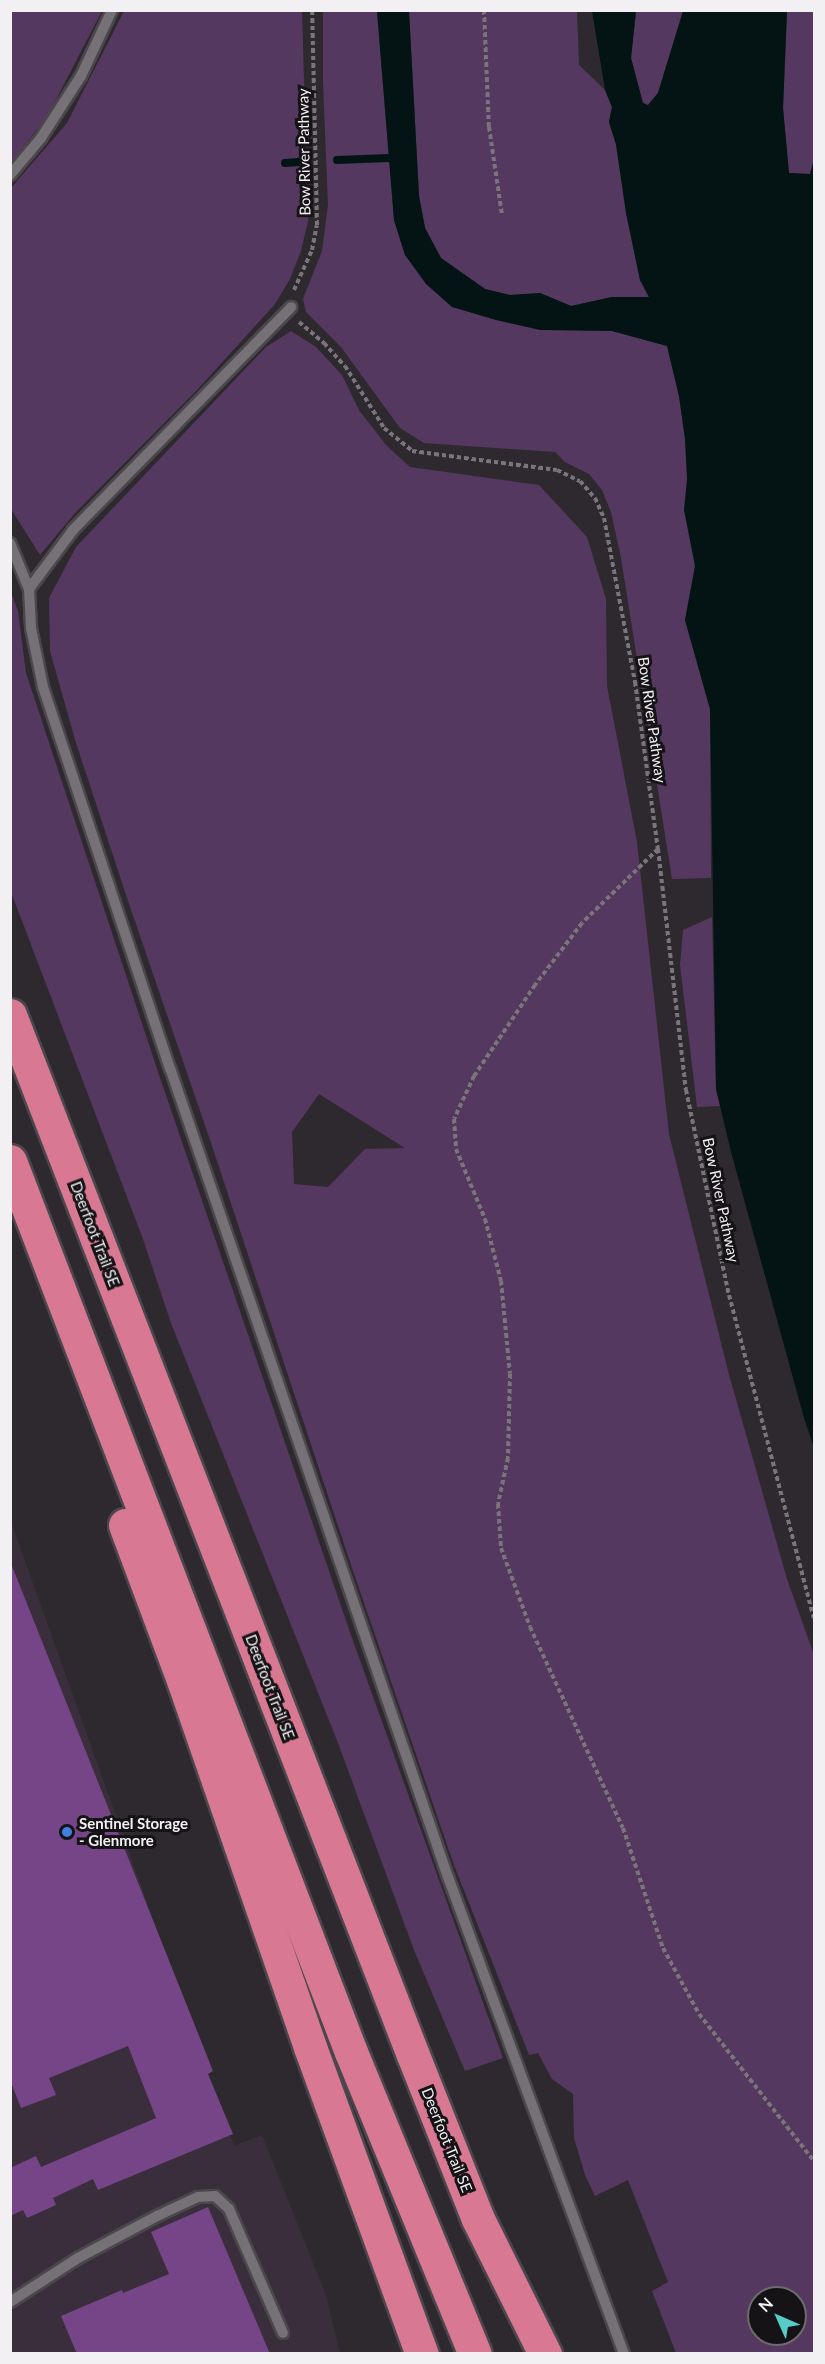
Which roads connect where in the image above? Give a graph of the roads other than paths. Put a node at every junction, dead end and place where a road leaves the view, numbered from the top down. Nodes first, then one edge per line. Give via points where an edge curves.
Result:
1 (112, 10) edge
2 (10, 175) edge
3 (291, 307) road end
4 (10, 543) edge
5 (29, 589) junction
6 (10, 1014) edge
7 (10, 1161) edge
8 (10, 1214) edge
9 (10, 2302) edge
10 (283, 2333) dead end
11 (422, 2354) edge
12 (475, 2354) edge
13 (545, 2354) edge
14 (624, 2354) edge

1 - 2 lane via 81,76 41,138
3 - 5 lane via 74,530
4 - 5 lane
5 - 14 lane via 31,628 43,687 105,875 448,1877
6 - 13 highway, Deerfoot Trail SE via 478,2219
7 - 12 highway via 351,2052
8 - 11 highway via 184,1683
9 - 10 lane via 127,2232 198,2197 215,2196 229,2209

